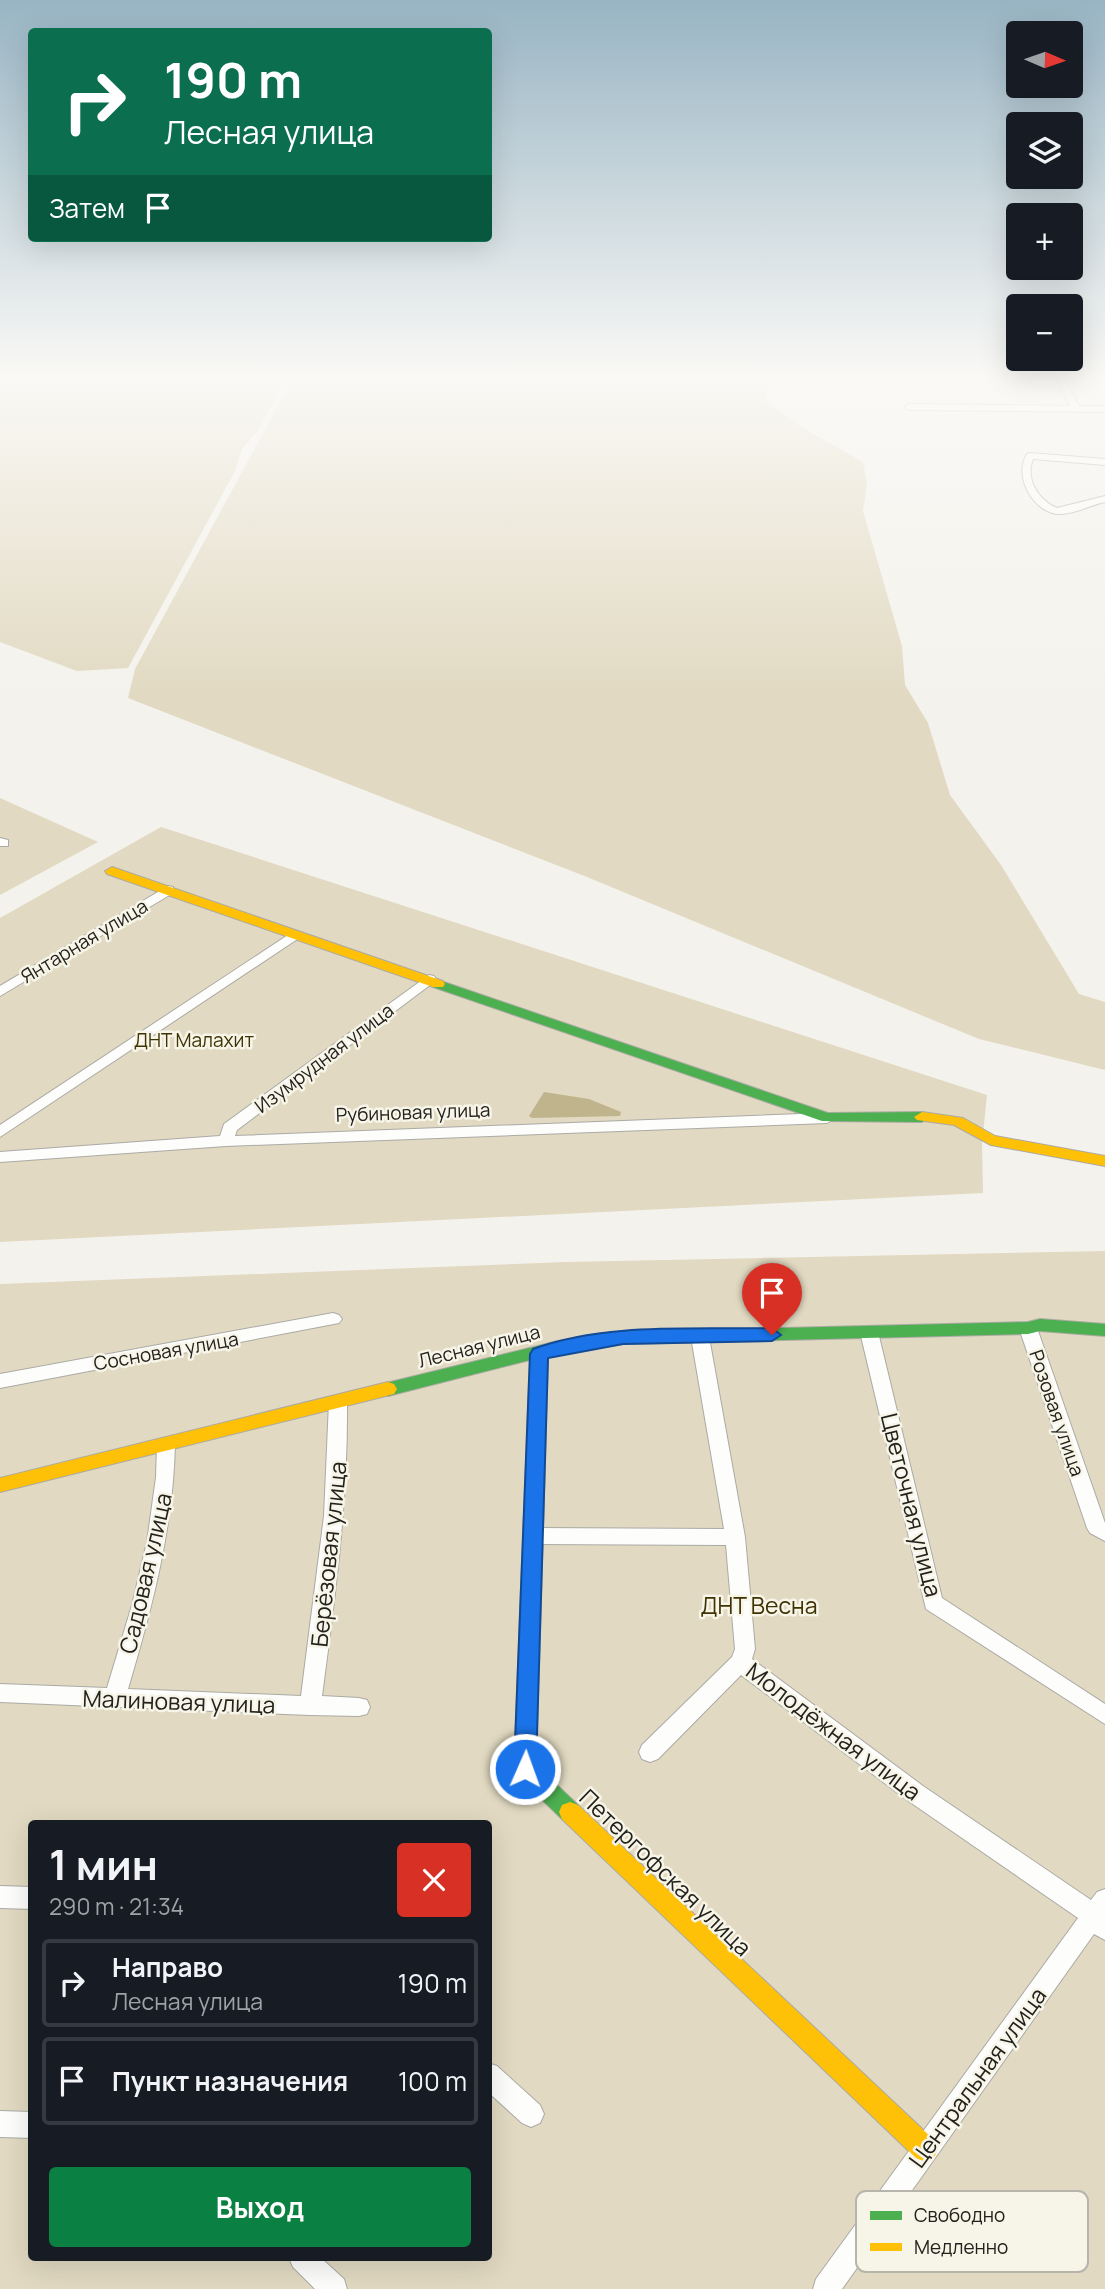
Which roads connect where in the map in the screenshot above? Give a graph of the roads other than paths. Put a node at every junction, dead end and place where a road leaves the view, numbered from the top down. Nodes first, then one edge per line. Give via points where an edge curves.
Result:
1 (1029, 485) edge
2 (1105, 499) edge
3 (112, 871) dead end
4 (168, 890) junction
5 (294, 935) junction
6 (429, 979) junction
7 (0, 992) edge
8 (827, 1118) junction
9 (0, 1132) edge
10 (226, 1141) junction
11 (0, 1157) edge
12 (1105, 1161) edge
13 (332, 1319) dead end
14 (1028, 1328) junction
15 (1105, 1330) edge
16 (869, 1332) junction
17 (700, 1337) junction
18 (539, 1354) junction
19 (0, 1381) edge
20 (338, 1402) junction
21 (166, 1445) junction
22 (0, 1485) edge
23 (1105, 1533) edge
24 (534, 1536) junction
25 (734, 1538) junction
26 (740, 1662) junction
27 (0, 1693) edge
28 (114, 1699) junction
29 (310, 1706) junction
30 (359, 1707) dead end
31 (1105, 1715) edge
32 (650, 1752) dead end
33 (0, 1897) edge
34 (28, 1898) edge
35 (1101, 1915) edge
36 (492, 2079) edge
37 (531, 2114) dead end
38 (0, 2124) edge
39 (28, 2125) edge
40 (925, 2149) junction
41 (895, 2191) edge
42 (856, 2247) edge
43 (305, 2261) edge
44 (334, 2289) edge
45 (826, 2289) edge

1 - 2 street via 1047,509 1060,513
3 - 4 street, Рубиновая улица
4 - 5 street, Рубиновая улица
4 - 7 street, Янтарная улица
5 - 6 street, Рубиновая улица
5 - 9 street
6 - 8 street, Рубиновая улица
6 - 10 street, Изумрудная улица via 230,1128
8 - 10 street, Рубиновая улица
8 - 12 street, Рубиновая улица via 939,1117 958,1121 991,1140
10 - 11 street, Рубиновая улица
13 - 19 street, Сосновая улица
14 - 15 street, Лесная улица
14 - 16 street, Лесная улица
14 - 23 street, Розовая улица via 1097,1528
16 - 17 street, Лесная улица
16 - 31 street, Цветочная улица via 933,1604
17 - 18 street, Лесная улица via 623,1338
17 - 25 street, Молодёжная улица
18 - 20 street, Лесная улица
18 - 24 street, Петергофская улица
20 - 21 street, Лесная улица
20 - 29 street, Берёзовая улица via 335,1520
21 - 22 street, Лесная улица
21 - 28 street, Садовая улица via 159,1530
24 - 25 street
24 - 40 street, Петергофская улица via 525,1769
25 - 26 street, Молодёжная улица via 746,1649
26 - 32 street
26 - 35 street, Молодёжная улица via 915,1793
27 - 28 street, Малиновая улица
28 - 29 street, Малиновая улица
29 - 30 street, Малиновая улица
33 - 34 street
35 - 40 street, Центральная улица
36 - 37 street
38 - 39 street
40 - 41 street, Центральная улица
42 - 45 street, Центральная улица
43 - 44 street

